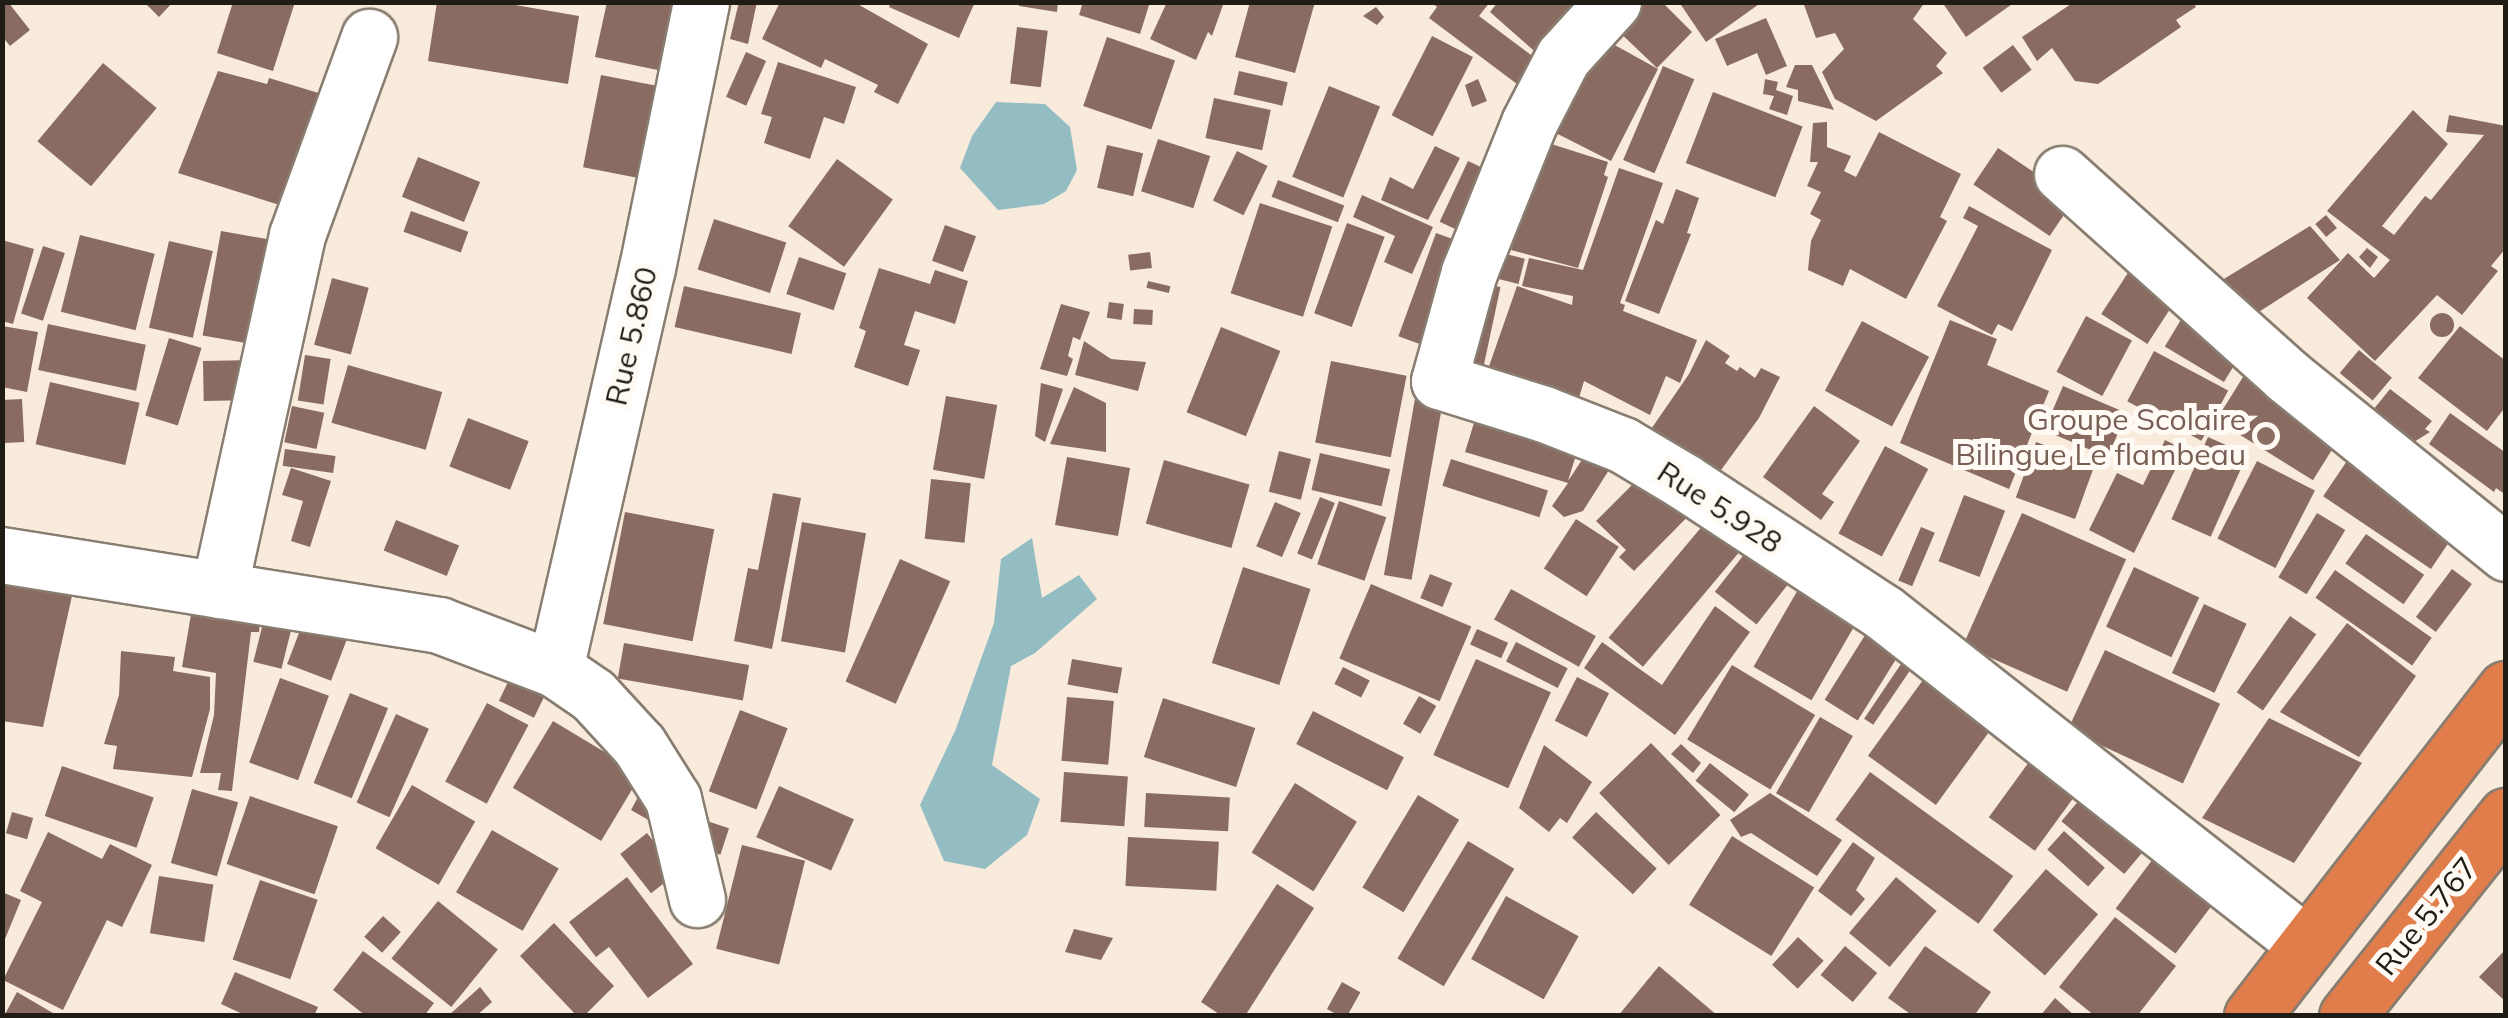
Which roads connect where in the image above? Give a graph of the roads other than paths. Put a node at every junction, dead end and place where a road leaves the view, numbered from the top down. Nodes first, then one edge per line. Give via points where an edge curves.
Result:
1 (700, 2) edge
2 (1613, 2) edge
3 (369, 36) dead end
4 (2062, 174) dead end
5 (2506, 553) edge
6 (2, 555) edge
7 (219, 590) junction
8 (556, 668) junction
9 (2506, 689) edge
10 (2506, 816) edge
11 (696, 899) dead end
12 (2307, 945) junction
13 (2252, 1016) edge
14 (2347, 1016) edge

1 - 8 street, Rue 5.860
2 - 12 street, Rue 5.928 via 1563,57 1529,123 1468,272 1438,380 1623,445 1684,482 1883,612
3 - 7 street via 293,250
4 - 5 street via 2287,376
6 - 7 street
7 - 8 street via 439,625
8 - 11 street via 593,695 639,745 674,799
9 - 12 highway
10 - 14 highway, Rue 5.767
12 - 13 highway

